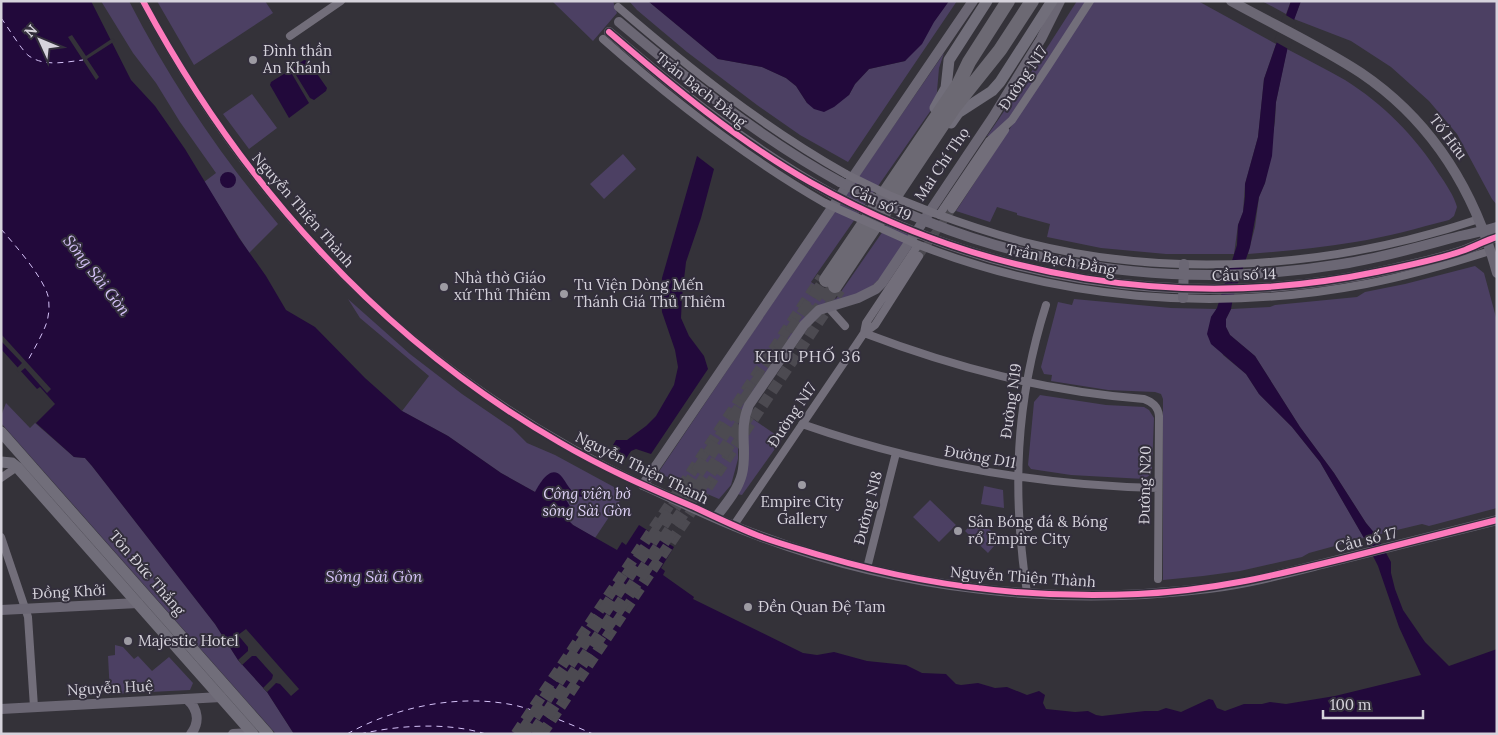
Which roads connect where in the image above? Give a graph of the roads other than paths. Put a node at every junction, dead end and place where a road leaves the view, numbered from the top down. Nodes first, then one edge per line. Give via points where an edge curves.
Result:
1 (143, 1) edge
2 (341, 1) edge
3 (973, 1) edge
4 (987, 1) edge
5 (1008, 1) edge
6 (1032, 1) edge
7 (1052, 1) edge
8 (1060, 1) edge
9 (1090, 1) edge
10 (1231, 1) edge
11 (618, 7) dead end
12 (619, 22) dead end
13 (606, 35) dead end
14 (290, 36) dead end
15 (719, 96) junction
16 (1012, 120) junction
17 (843, 178) joint
18 (828, 198) joint
19 (952, 209) tunnel mouth
20 (934, 217) junction
21 (1479, 219) junction
22 (1497, 227) edge
23 (1489, 236) edge
24 (917, 241) junction
25 (1490, 252) junction
26 (919, 256) tunnel mouth
27 (1085, 259) junction
28 (1341, 259) junction
29 (1184, 269) junction
30 (1202, 270) joint
31 (1497, 273) edge
32 (1082, 278) junction
33 (831, 283) junction
34 (1345, 283) junction
35 (1080, 289) junction
36 (1183, 293) junction
37 (1202, 294) joint
38 (1046, 305) dead end
39 (828, 307) junction
40 (845, 326) dead end
41 (864, 333) junction
42 (1026, 383) junction
43 (802, 424) junction
44 (2, 432) edge
45 (896, 453) junction
46 (1, 461) edge
47 (17, 467) junction
48 (1, 478) edge
49 (1018, 478) junction
50 (643, 486) junction
51 (1158, 488) junction
52 (716, 517) junction
53 (1497, 520) edge
54 (734, 525) junction
55 (1, 537) edge
56 (1314, 566) joint
57 (867, 568) junction
58 (1158, 579) dead end
59 (1027, 593) junction
60 (138, 603) junction
61 (26, 609) junction
62 (1, 610) edge
63 (221, 697) junction
64 (187, 699) junction
65 (34, 707) junction
66 (1, 709) edge
67 (252, 733) edge
68 (191, 734) edge
69 (233, 734) edge
70 (268, 734) edge

1 - 50 street, Nguyễn Thiện Thành via 200,98 231,143 313,245 357,290 428,353 505,409 566,446
2 - 14 street
3 - 50 street
4 - 33 main road via 949,60 946,88 941,100
5 - 33 highway, Mai Chí Thọ
6 - 33 highway, Mai Chí Thọ
7 - 33 main road, Mai Chí Thọ via 1000,82 958,113
8 - 39 street, Mai Chí Thọ via 1041,39 993,117 882,283 858,298
9 - 16 street, Đường N17
10 - 21 street, Tố Hữu via 1329,54 1378,85 1420,124 1450,163
11 - 15 street
12 - 15 street, Trần Bạch Đằng
13 - 18 street, Trần Bạch Đằng via 704,115
15 - 17 street, Trần Bạch Đằng via 760,133
16 - 19 street
16 - 20 street, Đường N17 via 989,141
17 - 20 street, Cầu số 19, bridge via 885,204
18 - 24 street, Cầu số 19, bridge via 879,217
20 - 27 street, Trần Bạch Đằng via 1006,248
21 - 23 street, Tố Hữu
21 - 28 street
22 - 23 street
23 - 25 street, Tố Hữu
23 - 28 street via 1461,236 1401,252
23 - 34 street via 1465,250
24 - 32 street, Trần Bạch Đằng
24 - 35 street via 987,268
24 - 41 street, Đường N17 via 866,323
25 - 31 street, Tố Hữu
25 - 34 street via 1414,274
26 - 41 street via 875,325
27 - 29 street, Trần Bạch Đằng via 1140,271
27 - 32 street
28 - 30 street, Cầu số 14 via 1287,266
29 - 30 street, Trần Bạch Đằng
29 - 36 street
32 - 35 street
32 - 36 street, Trần Bạch Đằng
34 - 37 street, Cầu số 14 via 1288,291
35 - 36 street via 1145,296
36 - 37 street, Trần Bạch Đằng
38 - 42 street, Đường N19
39 - 40 street
39 - 52 street, Mai Chí Thọ via 810,318 750,405 744,420 742,472 738,485
41 - 42 street via 938,360
41 - 43 street, Đường N17
42 - 49 street, Đường N19
42 - 51 street, Đường N20 via 1144,399 1153,403 1158,411
43 - 45 street, Đường D11
43 - 54 street, Đường N17
44 - 46 main road via 5,448
44 - 70 main road, Tôn Ðức Thắng
45 - 49 street, Đường D11
45 - 57 street, Đường N18
46 - 47 main road
47 - 48 street
47 - 60 main road, Tôn Ðức Thắng
49 - 51 street, Đường D11
49 - 59 street, Đường N19 via 1019,526
50 - 52 street, Nguyễn Thiện Thành
51 - 58 street, Đường N20
52 - 54 street, Nguyễn Thiện Thành
53 - 56 street, Cầu số 17
54 - 57 street, Nguyễn Thiện Thành via 782,544
55 - 61 street
56 - 59 street, Nguyễn Thiện Thành via 1247,582 1173,592
57 - 59 street, Nguyễn Thiện Thành via 941,584
60 - 61 street, Ðồng Khởi
60 - 63 main road, Tôn Ðức Thắng
61 - 62 street, Ðồng Khởi
61 - 65 street
63 - 64 street, Nguyễn Huệ
63 - 67 main road, Tôn Ðức Thắng
64 - 65 street, Nguyễn Huệ
64 - 68 street via 196,712
65 - 66 street, Nguyễn Huệ
67 - 69 street

